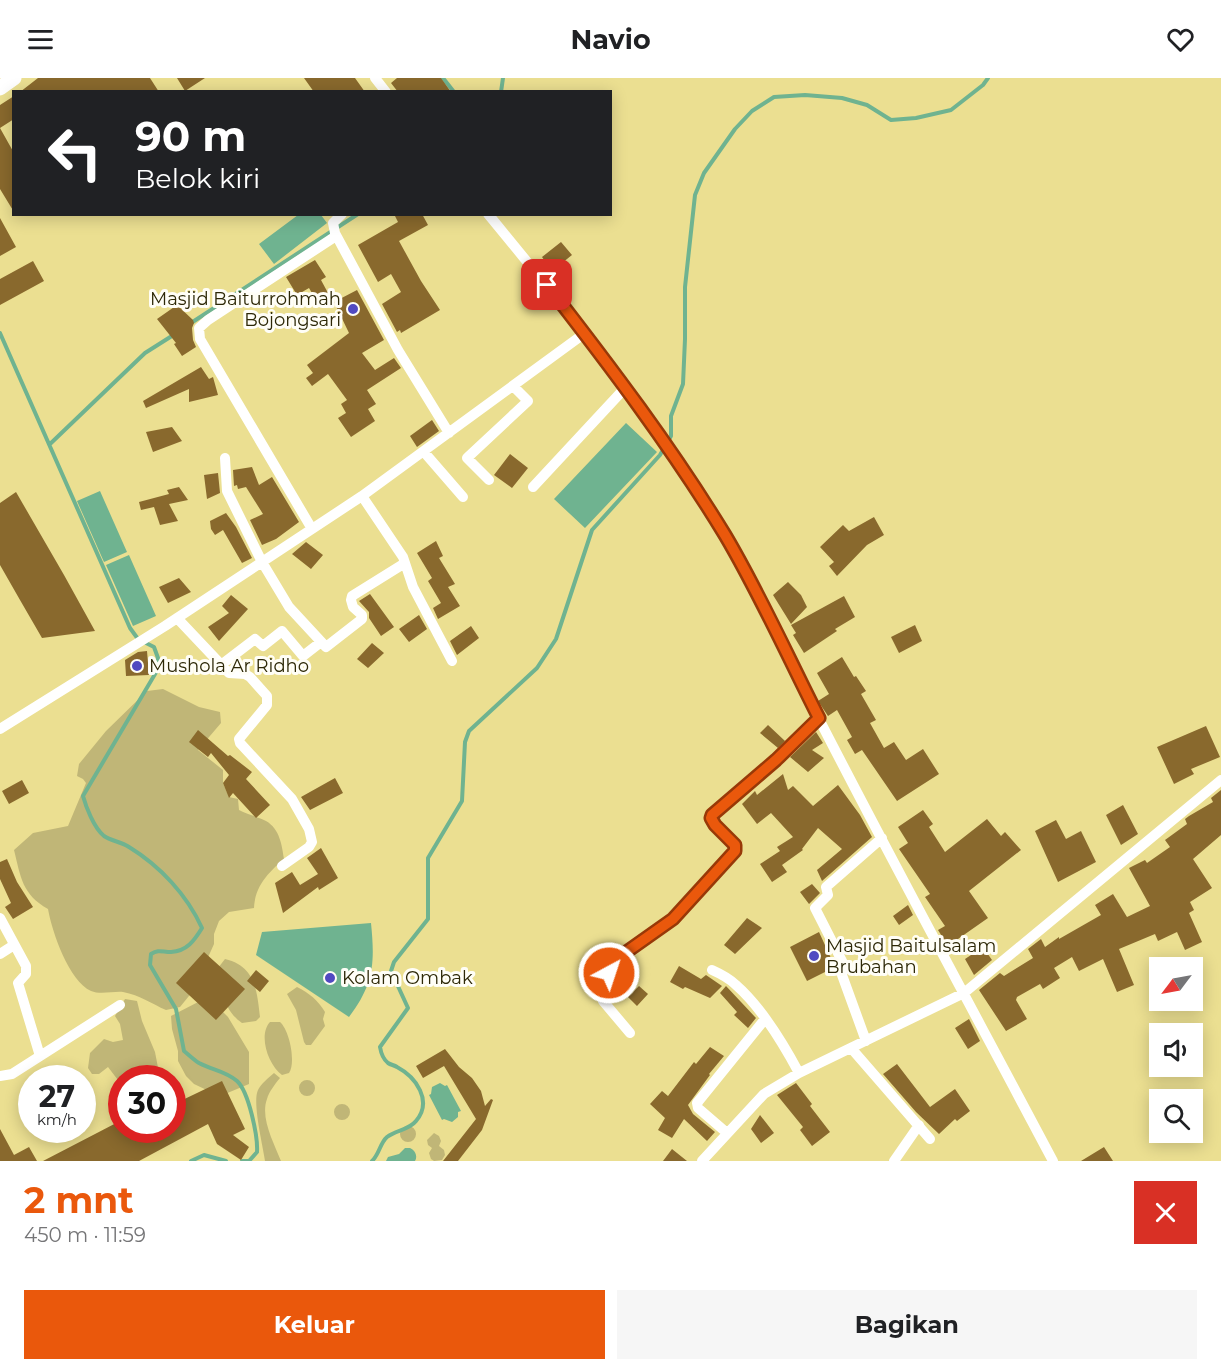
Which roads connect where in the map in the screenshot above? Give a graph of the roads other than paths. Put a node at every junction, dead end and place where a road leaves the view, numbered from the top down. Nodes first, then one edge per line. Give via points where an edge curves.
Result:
1 (14, 78) edge
2 (375, 78) edge
3 (0, 88) edge
4 (384, 90) edge
5 (340, 216) edge
6 (490, 216) edge
7 (335, 232) junction
8 (585, 333) junction
9 (513, 386) junction
10 (625, 388) junction
11 (449, 433) junction
12 (424, 452) junction
13 (225, 458) dead end
14 (489, 480) dead end
15 (533, 487) dead end
16 (362, 496) junction
17 (464, 496) dead end
18 (312, 529) junction
19 (262, 562) junction
20 (405, 563) junction
21 (177, 618) junction
22 (321, 642) junction
23 (452, 662) dead end
24 (221, 665) junction
25 (819, 718) junction
26 (0, 729) edge
27 (1221, 780) edge
28 (882, 838) junction
29 (282, 866) dead end
30 (0, 918) edge
31 (14, 945) junction
32 (0, 954) edge
33 (712, 970) dead end
34 (964, 993) junction
35 (120, 1005) dead end
36 (765, 1019) junction
37 (630, 1033) dead end
38 (866, 1041) junction
39 (851, 1047) junction
40 (40, 1056) junction
41 (799, 1073) junction
42 (0, 1076) edge
43 (919, 1125) junction
44 (727, 1133) junction
45 (930, 1139) dead end
46 (1051, 1160) edge
47 (702, 1161) edge
48 (894, 1161) edge

1 - 3 main road
2 - 4 street
5 - 7 street via 333,223
6 - 8 street
7 - 11 street via 398,350
7 - 18 street via 208,320 198,333
8 - 9 street
8 - 10 street
9 - 11 street
9 - 14 street via 528,401 467,458
10 - 15 street
10 - 25 street via 724,535
11 - 12 street
12 - 16 street
12 - 17 street
13 - 19 street via 227,490
16 - 18 street
16 - 20 street
18 - 19 street
19 - 21 street
19 - 22 street via 289,607
20 - 22 street via 352,596 353,607 362,619 328,646
20 - 23 street via 413,587
21 - 24 street
21 - 26 street
22 - 24 street via 303,656 286,628 262,646 255,639
24 - 29 street via 229,673 250,677 267,696 267,705 239,739 240,743 292,799 312,837 309,847
25 - 28 street
25 - 37 street via 712,815 715,825 735,845 735,851 673,919 610,964 614,985 603,1000
27 - 34 street
28 - 34 street
28 - 38 street via 826,887 828,895 815,908 843,963 842,975
30 - 31 street
31 - 32 street
31 - 40 street via 26,966 26,974 18,983
33 - 36 street via 735,983
34 - 38 street
34 - 46 street
35 - 40 street
36 - 41 street
36 - 44 street via 697,1103
38 - 39 street
39 - 41 street
39 - 43 street
40 - 42 street via 12,1074
41 - 44 street via 764,1094
43 - 45 street
43 - 48 street
44 - 47 street

